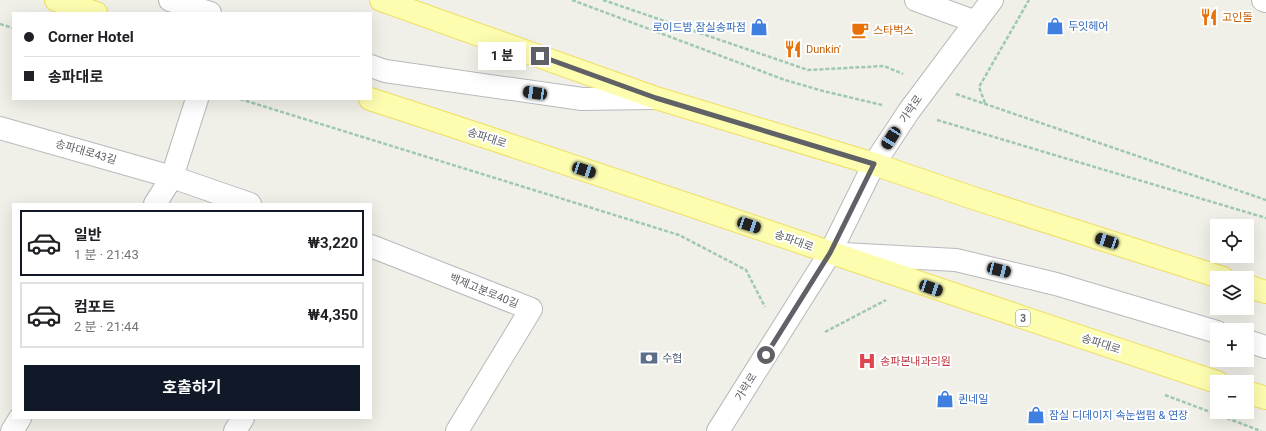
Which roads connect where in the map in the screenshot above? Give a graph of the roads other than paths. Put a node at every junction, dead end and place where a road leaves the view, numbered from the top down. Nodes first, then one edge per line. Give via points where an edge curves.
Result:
1 (56, 0) edge
2 (78, 0) edge
3 (170, 0) edge
4 (381, 0) edge
5 (916, 0) edge
6 (992, 0) edge
7 (1263, 0) edge
8 (1266, 1) edge
9 (93, 12) edge
10 (100, 12) edge
11 (207, 12) edge
12 (976, 22) junction
13 (372, 66) edge
14 (656, 98) junction
15 (197, 100) edge
16 (372, 100) edge
17 (0, 128) edge
18 (874, 164) junction
19 (172, 177) junction
20 (156, 203) edge
21 (247, 203) edge
22 (372, 246) edge
23 (830, 253) junction
24 (1210, 274) edge
25 (1254, 288) edge
26 (1266, 292) edge
27 (1210, 330) edge
28 (1254, 343) edge
29 (1266, 347) edge
30 (1210, 380) edge
31 (1254, 394) edge
32 (1266, 398) edge
33 (19, 419) edge
34 (242, 419) edge
35 (12, 431) edge
36 (235, 431) edge
37 (457, 431) edge
38 (718, 431) edge

1 - 9 main road
2 - 10 street
3 - 11 street
4 - 14 main road
5 - 12 street
6 - 12 street, 가락로
7 - 8 street
12 - 18 street, 가락로
13 - 14 street via 385,71 582,99
14 - 18 main road
15 - 19 street
16 - 23 main road, 송파대로 / 3
17 - 19 street, 송파대로43길
18 - 23 street, 가락로
18 - 24 main road
19 - 20 street
19 - 21 street, 송파대로43길
22 - 37 street, 백제고분로40길 via 531,309
23 - 27 street via 956,260 1056,284
23 - 30 main road, 송파대로 / 3
23 - 38 street, 가락로
25 - 26 main road
28 - 29 street
31 - 32 main road
33 - 35 street
34 - 36 street

